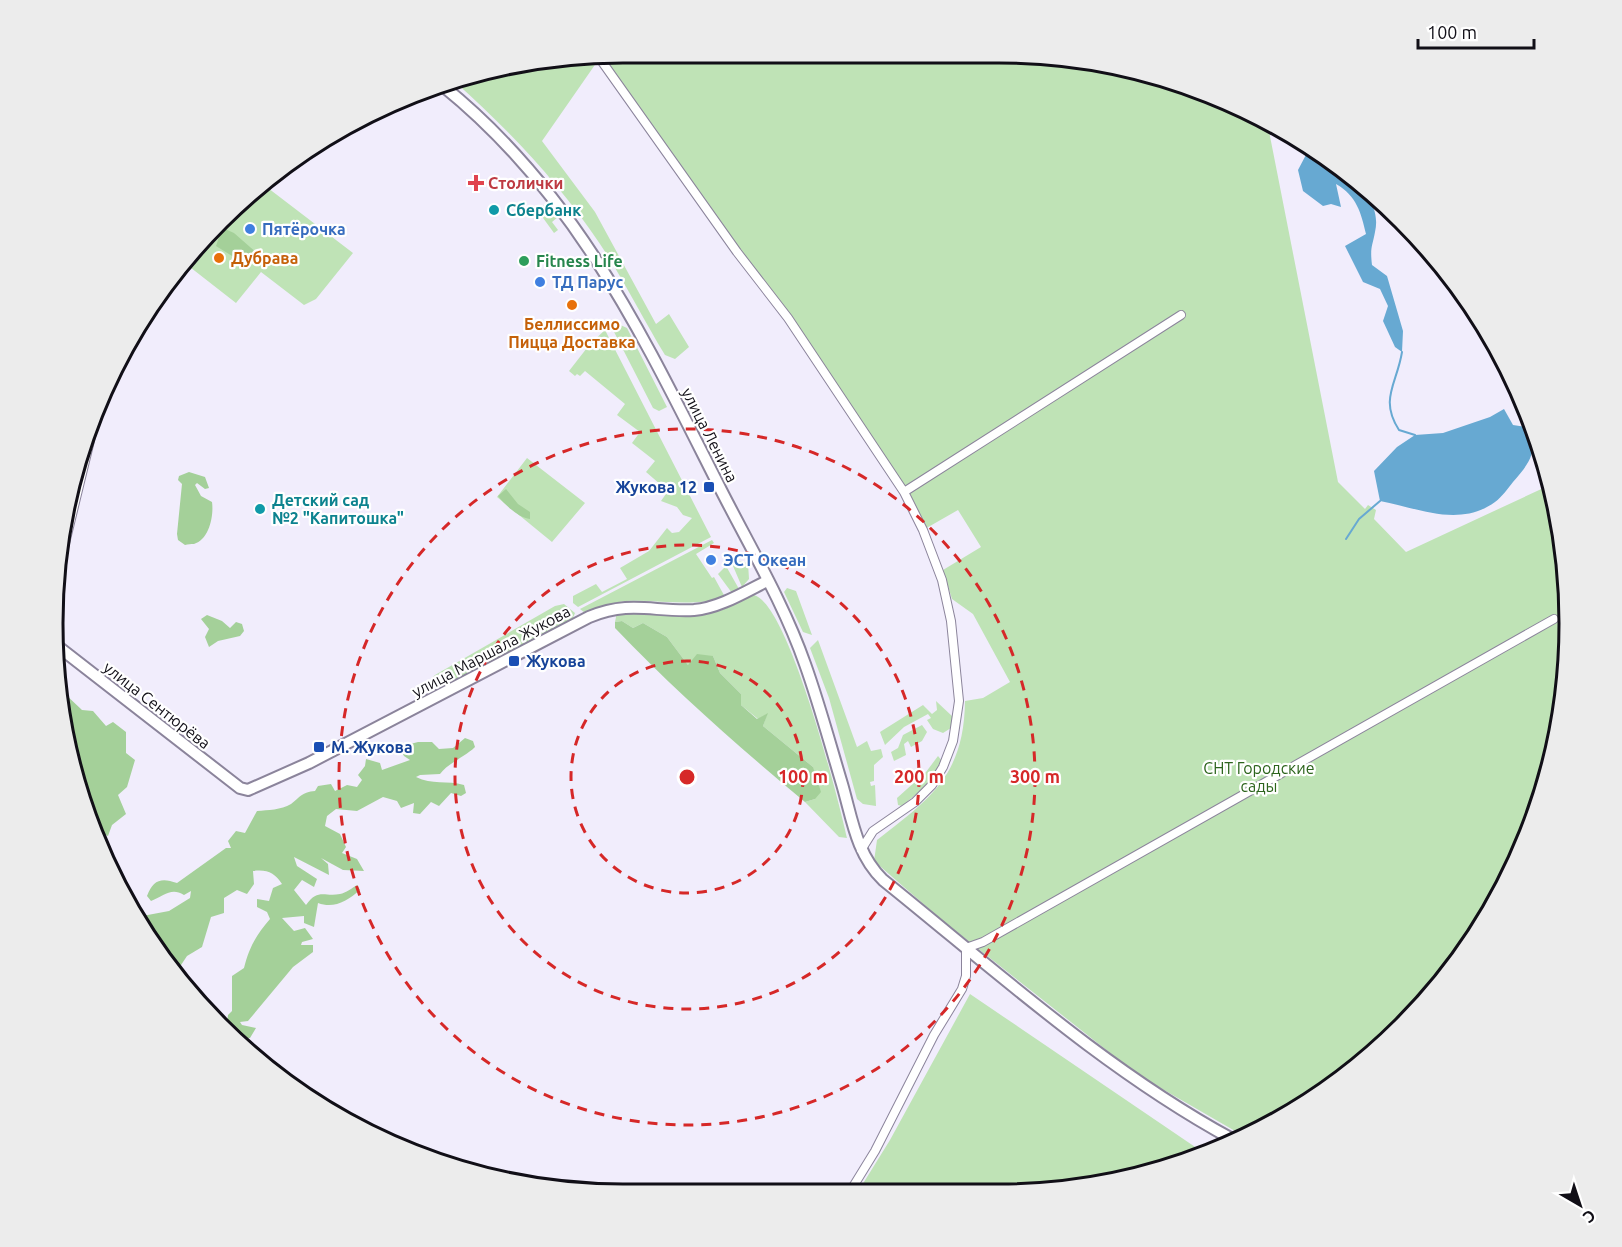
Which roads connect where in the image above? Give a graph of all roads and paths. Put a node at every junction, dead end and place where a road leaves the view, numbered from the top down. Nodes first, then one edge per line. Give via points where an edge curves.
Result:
1 (603, 64) edge
2 (449, 91) edge
3 (1181, 315) dead end
4 (904, 492) junction
5 (767, 581) junction
6 (1554, 619) dead end
7 (64, 651) edge
8 (240, 788) joint
9 (861, 850) junction
10 (966, 948) junction
11 (1226, 1135) edge
12 (854, 1184) edge

1 - 4 street via 788,318
2 - 5 main road, улица Ленина via 523,162 585,241 628,310
3 - 4 street
4 - 9 street via 942,580 956,661 958,717 944,767 932,785 873,831
5 - 8 main road, улица Маршала Жукова via 724,602 695,610 611,608 273,781 258,788
5 - 9 main road, улица Ленина via 805,663
6 - 10 street via 983,942
7 - 8 main road, улица Сентюрёва
9 - 10 main road, улица Ленина via 882,880
10 - 11 main road, улица Ленина via 1142,1085
10 - 12 street via 962,989

